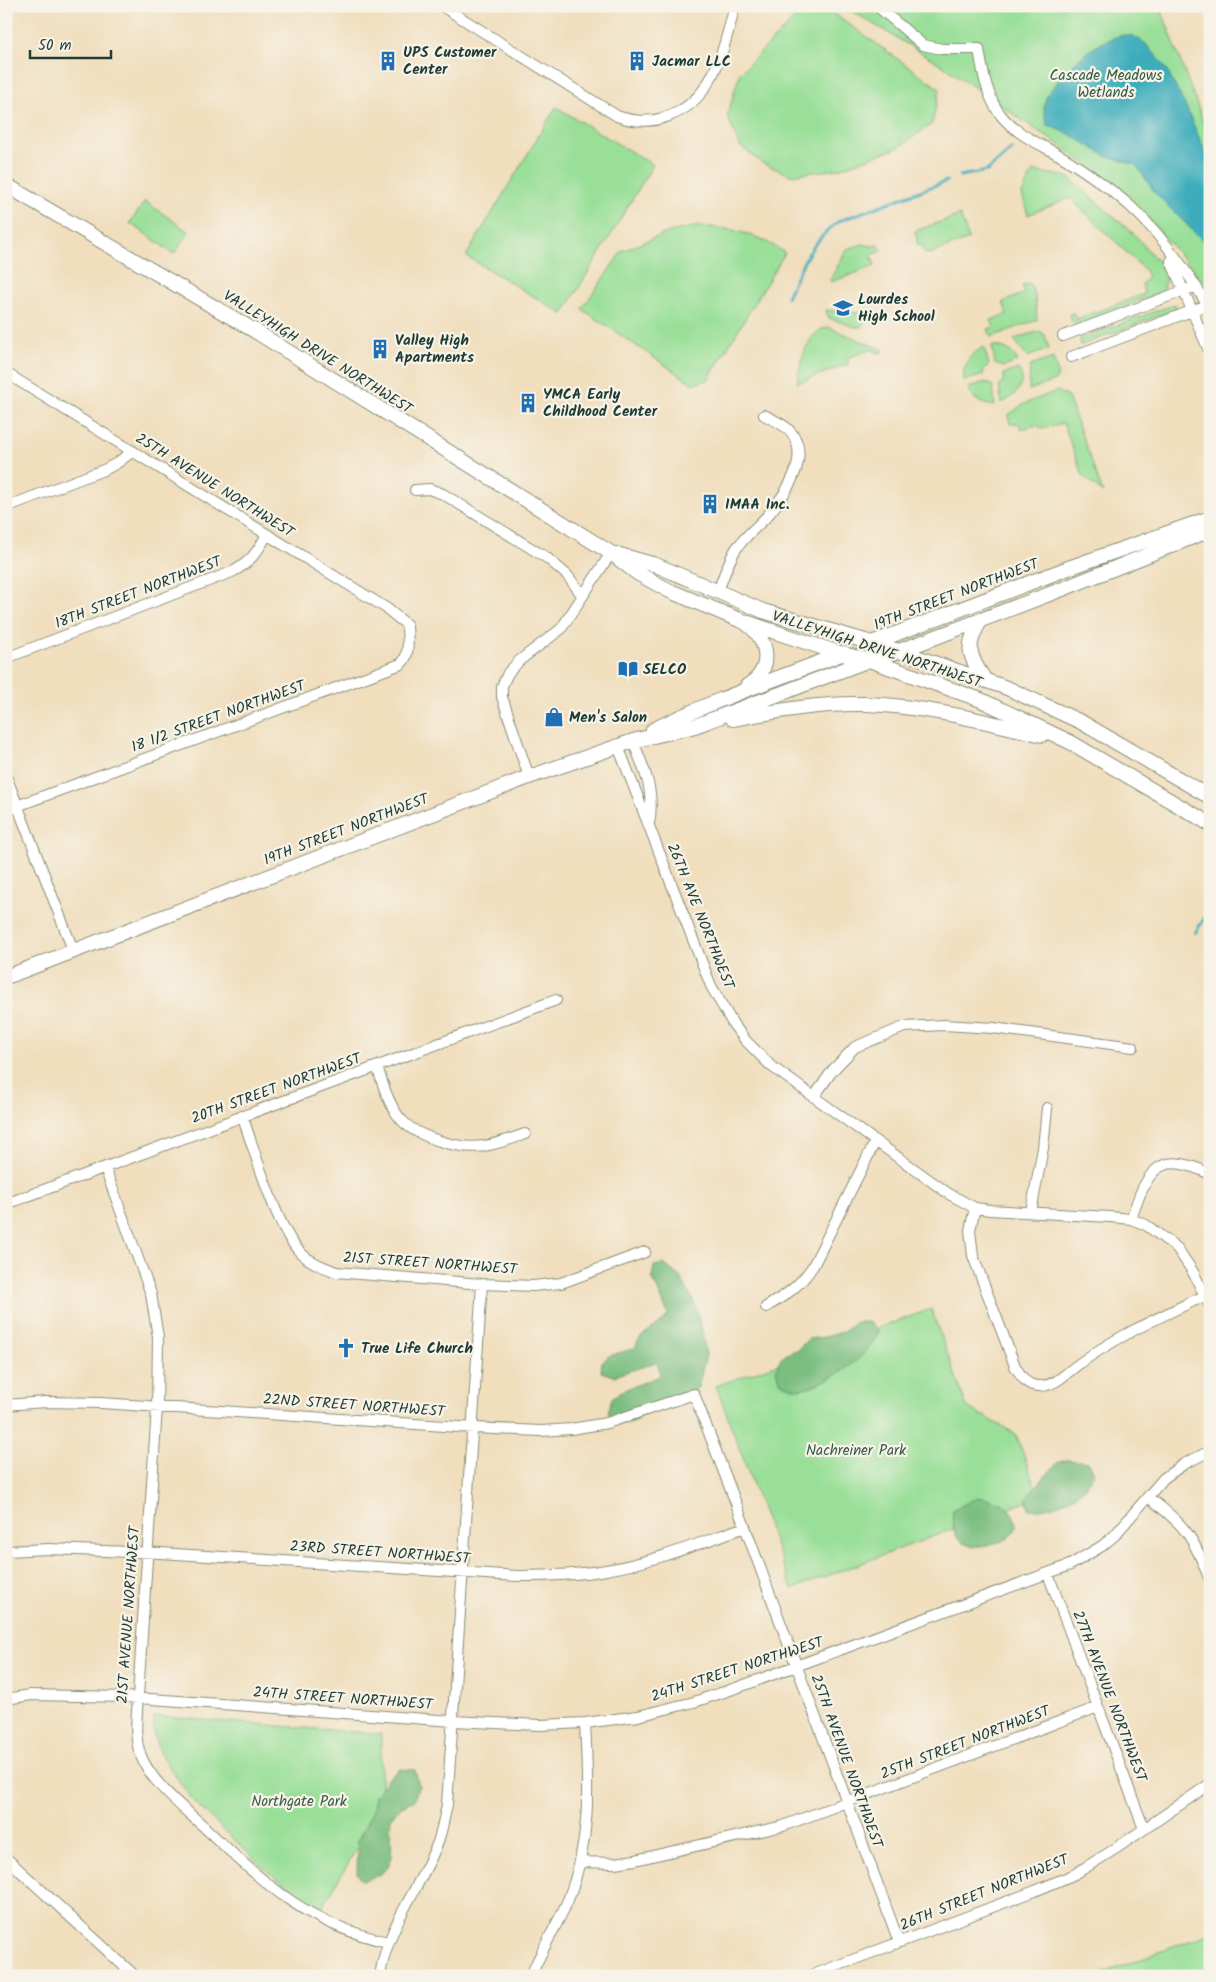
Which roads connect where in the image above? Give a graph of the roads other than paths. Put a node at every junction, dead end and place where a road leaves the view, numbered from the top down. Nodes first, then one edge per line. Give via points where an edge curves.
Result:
1 (442, 6) edge
2 (735, 6) edge
3 (877, 6) edge
4 (6, 185) edge
5 (1156, 234) junction
6 (1196, 286) junction
7 (1184, 290) junction
8 (1209, 307) edge
9 (1192, 312) junction
10 (1063, 336) dead end
11 (1210, 354) edge
12 (1071, 356) dead end
13 (6, 372) edge
14 (764, 415) dead end
15 (133, 451) junction
16 (415, 490) dead end
17 (6, 507) edge
18 (1210, 518) edge
19 (1210, 530) edge
20 (267, 535) junction
21 (611, 553) junction
22 (718, 592) junction
23 (582, 595) junction
24 (981, 620) junction
25 (742, 621) junction
26 (407, 625) joint
27 (870, 643) junction
28 (899, 651) junction
29 (842, 654) junction
30 (6, 658) edge
31 (870, 660) junction
32 (985, 680) junction
33 (730, 695) junction
34 (695, 726) junction
35 (633, 741) junction
36 (1070, 742) junction
37 (618, 746) junction
38 (6, 776) edge
39 (529, 777) junction
40 (1210, 797) edge
41 (18, 806) junction
42 (6, 810) edge
43 (1210, 824) edge
44 (649, 825) junction
45 (73, 950) junction
46 (6, 969) edge
47 (6, 977) edge
48 (556, 1000) dead end
49 (1133, 1047) dead end
50 (377, 1067) junction
51 (814, 1097) junction
52 (1047, 1108) dead end
53 (242, 1116) junction
54 (524, 1134) dead end
55 (875, 1142) junction
56 (105, 1168) junction
57 (1210, 1174) edge
58 (6, 1204) edge
59 (975, 1208) junction
60 (1031, 1212) junction
61 (1131, 1219) junction
62 (645, 1252) dead end
63 (482, 1284) junction
64 (1204, 1296) junction
65 (1210, 1306) edge
66 (766, 1308) dead end
67 (694, 1394) joint
68 (6, 1405) edge
69 (157, 1408) junction
70 (474, 1428) junction
71 (1210, 1451) edge
72 (1148, 1497) junction
73 (745, 1527) junction
74 (6, 1551) edge
75 (147, 1553) junction
76 (463, 1572) junction
77 (1048, 1574) junction
78 (1210, 1580) edge
79 (797, 1666) junction
80 (138, 1698) junction
81 (6, 1700) edge
82 (1098, 1707) junction
83 (453, 1721) junction
84 (585, 1723) junction
85 (1210, 1784) edge
86 (846, 1803) junction
87 (1144, 1829) junction
88 (6, 1858) edge
89 (580, 1862) junction
90 (388, 1942) junction
91 (898, 1942) junction
92 (135, 1976) edge
93 (380, 1976) edge
94 (531, 1976) edge
95 (810, 1976) edge

1 - 2 street via 617,116 639,122 674,115 691,105 708,86 722,53
3 - 5 street via 923,45 942,50 979,49 984,76 999,113 1017,132 1092,177 1130,207
4 - 21 main road, VALLEYHIGH DRIVE NORTHWEST via 255,330
5 - 6 street
5 - 7 street
6 - 7 street
6 - 8 street
7 - 9 street
7 - 10 street
8 - 9 street
9 - 11 street
9 - 12 street
13 - 15 street, 25TH AVENUE NORTHWEST
14 - 22 street via 788,429 794,438 798,449 797,469 769,514 737,548
15 - 17 street via 106,469
15 - 20 street, 25TH AVENUE NORTHWEST
16 - 23 street via 429,489 443,494 546,558 566,574
18 - 27 main road, 19TH STREET NORTHWEST
19 - 24 main road, 19TH STREET NORTHWEST
20 - 26 street, 25TH AVENUE NORTHWEST via 386,608
20 - 30 street, 18TH STREET NORTHWEST via 245,566
21 - 22 main road, VALLEYHIGH DRIVE NORTHWEST via 656,565
21 - 23 street
21 - 25 main road, VALLEYHIGH DRIVE NORTHWEST via 637,573 670,591
22 - 27 main road, VALLEYHIGH DRIVE NORTHWEST via 763,611
23 - 39 street via 561,629 520,660 502,686 502,697
24 - 28 main road, 19TH STREET NORTHWEST
24 - 32 main road via 970,640 970,653
25 - 29 main road, VALLEYHIGH DRIVE NORTHWEST
25 - 33 main road via 761,639 766,660 758,679
26 - 41 street, 18 1/2 STREET NORTHWEST via 406,660 400,664
27 - 28 main road, VALLEYHIGH DRIVE NORTHWEST
27 - 29 main road, 19TH STREET NORTHWEST
28 - 31 main road, 19TH STREET NORTHWEST
28 - 32 main road, VALLEYHIGH DRIVE NORTHWEST
29 - 31 main road, VALLEYHIGH DRIVE NORTHWEST
29 - 33 main road, 19TH STREET NORTHWEST
31 - 34 main road, 19TH STREET NORTHWEST
31 - 36 main road, VALLEYHIGH DRIVE NORTHWEST via 981,700
32 - 40 main road, VALLEYHIGH DRIVE NORTHWEST via 1081,722
33 - 35 main road, 19TH STREET NORTHWEST
34 - 35 main road, 19TH STREET NORTHWEST
34 - 36 main road via 786,709 865,704 964,717
35 - 37 main road, 19TH STREET NORTHWEST
35 - 44 street, 26TH AVE NORTHWEST via 649,785 652,806
36 - 43 main road, VALLEYHIGH DRIVE NORTHWEST
37 - 39 main road, 19TH STREET NORTHWEST
37 - 44 street, 26TH AVE NORTHWEST
38 - 41 street
39 - 45 main road, 19TH STREET NORTHWEST
41 - 42 street, 18 1/2 STREET NORTHWEST
41 - 45 street
44 - 51 street, 26TH AVE NORTHWEST via 721,1006 746,1041 767,1062
45 - 46 main road, 19TH STREET NORTHWEST
45 - 47 main road, 19TH STREET NORTHWEST
48 - 50 street, 20TH STREET NORTHWEST
49 - 51 street via 1021,1031 944,1025 904,1027 855,1047 832,1071
50 - 53 street, 20TH STREET NORTHWEST
50 - 54 street via 400,1118 426,1136 476,1146
51 - 55 street, 26TH AVE NORTHWEST
52 - 60 street
53 - 56 street, 20TH STREET NORTHWEST
53 - 63 street, 21ST STREET NORTHWEST via 278,1215 303,1256 336,1272
55 - 59 street, 26TH AVE NORTHWEST via 949,1194
55 - 66 street via 813,1266 799,1285
56 - 58 street, 20TH STREET NORTHWEST
56 - 69 street, 21ST AVENUE NORTHWEST via 154,1309 158,1338
57 - 61 street via 1178,1162 1161,1166 1154,1170 1142,1187
59 - 60 street
59 - 64 street via 970,1230 973,1256 1015,1366 1032,1386 1059,1379 1105,1345
60 - 61 street
61 - 64 street via 1146,1225 1177,1248
62 - 63 street, 21ST STREET NORTHWEST via 548,1286
63 - 70 street
64 - 65 street
67 - 70 street, 22ND STREET NORTHWEST via 624,1418 571,1429
67 - 73 street, 25TH AVENUE NORTHWEST
68 - 69 street, 22ND STREET NORTHWEST via 66,1402
69 - 70 street, 22ND STREET NORTHWEST
69 - 75 street, 21ST AVENUE NORTHWEST
70 - 76 street
71 - 72 street, 24TH STREET NORTHWEST via 1174,1470
72 - 77 street, 24TH STREET NORTHWEST via 1102,1546
72 - 78 street via 1176,1518 1186,1530
73 - 76 street, 23RD STREET NORTHWEST via 661,1556 582,1574 534,1576
73 - 79 street, 25TH AVENUE NORTHWEST
74 - 75 street, 23RD STREET NORTHWEST via 48,1549
75 - 76 street, 23RD STREET NORTHWEST
75 - 80 street, 21ST AVENUE NORTHWEST
76 - 83 street
77 - 79 street, 24TH STREET NORTHWEST
77 - 82 street, 27TH AVENUE NORTHWEST
79 - 84 street, 24TH STREET NORTHWEST via 687,1704 638,1716
79 - 86 street, 25TH AVENUE NORTHWEST
80 - 81 street, 24TH STREET NORTHWEST via 41,1695
80 - 83 street, 24TH STREET NORTHWEST
80 - 90 street, 21ST AVENUE NORTHWEST via 136,1735 141,1757 155,1778 184,1808 262,1880 292,1903 344,1930
82 - 86 street, 25TH STREET NORTHWEST
82 - 87 street, 27TH AVENUE NORTHWEST
83 - 84 street, 24TH STREET NORTHWEST
83 - 90 street via 447,1805 441,1833
84 - 89 street via 588,1806
85 - 87 street, 26TH STREET NORTHWEST
86 - 89 street, 25TH STREET NORTHWEST via 758,1833 635,1860
86 - 91 street, 25TH AVENUE NORTHWEST
87 - 91 street, 26TH STREET NORTHWEST via 1096,1862 1058,1881
88 - 92 street
89 - 94 street via 568,1900
90 - 93 street
91 - 95 street, 26TH STREET NORTHWEST

